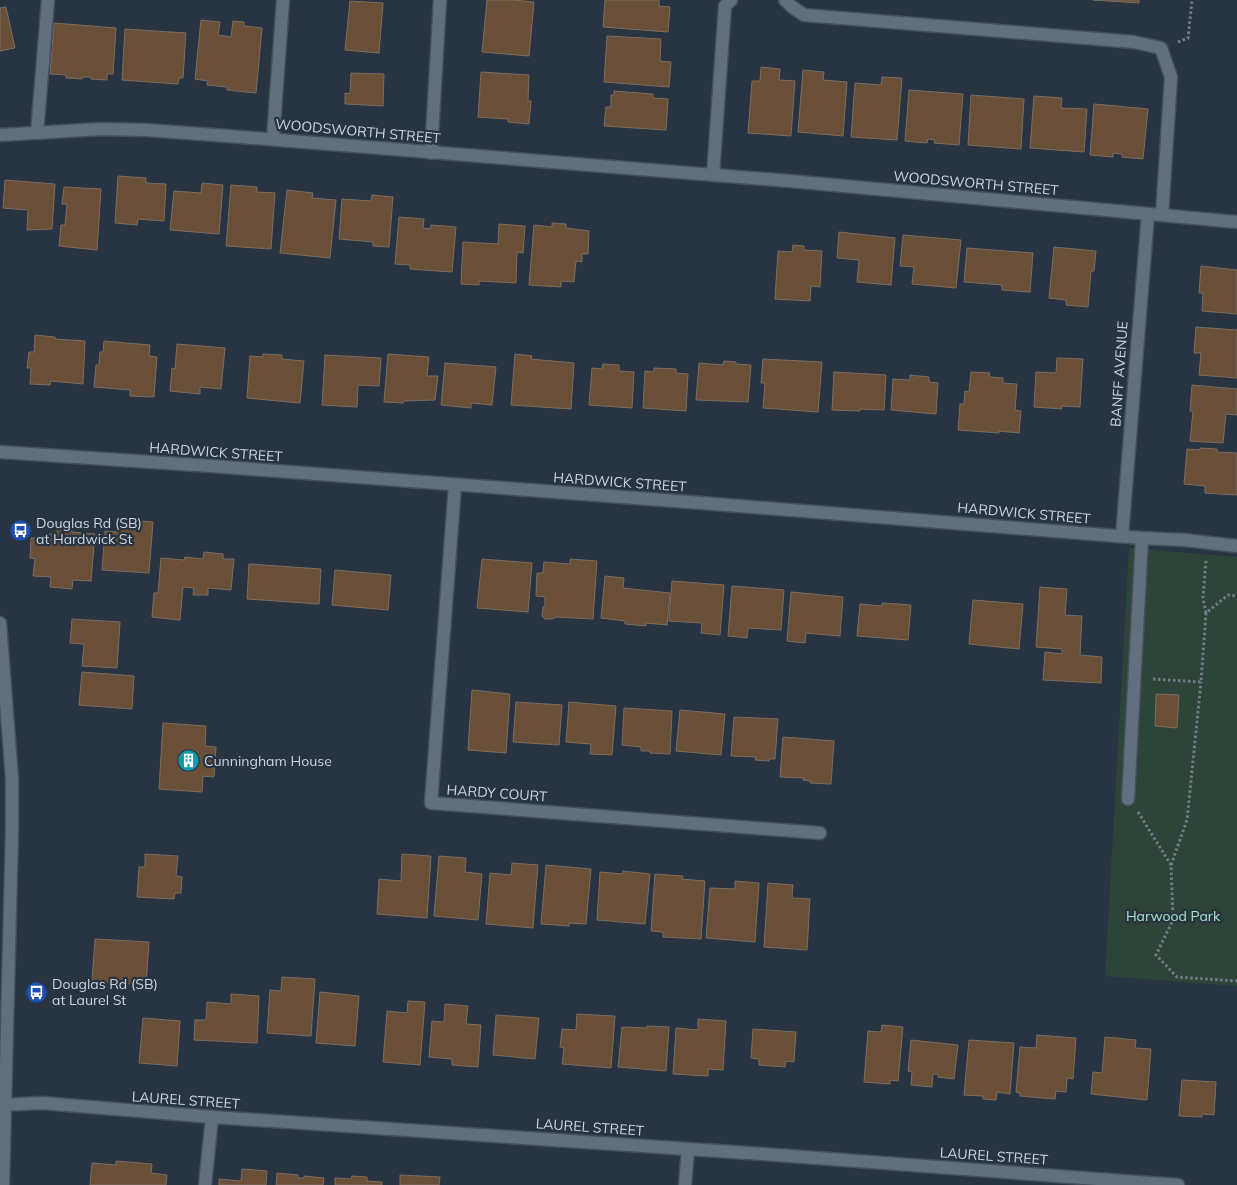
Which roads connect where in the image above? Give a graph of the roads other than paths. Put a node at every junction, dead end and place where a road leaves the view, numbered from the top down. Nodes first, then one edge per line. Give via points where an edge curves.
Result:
1 (48, 0) edge
2 (284, 0) edge
3 (440, 0) edge
4 (731, 0) edge
5 (785, 0) edge
6 (37, 133) junction
7 (0, 135) edge
8 (273, 139) junction
9 (431, 153) junction
10 (713, 175) junction
11 (1148, 214) junction
12 (1162, 215) junction
13 (1237, 222) edge
14 (0, 452) edge
15 (455, 485) junction
16 (1122, 536) junction
17 (1142, 538) junction
18 (1237, 546) edge
19 (0, 623) edge
20 (1132, 803) road end
21 (820, 833) dead end
22 (2, 1105) edge
23 (212, 1117) junction
24 (688, 1149) junction
25 (3, 1185) edge
26 (205, 1185) edge
27 (685, 1185) edge
28 (1178, 1185) edge

1 - 6 street
2 - 8 street
3 - 9 street
4 - 10 street via 726,6
5 - 12 street via 804,15 1134,42 1161,48 1171,77
6 - 7 street, WOODSWORTH STREET
6 - 8 street, WOODSWORTH STREET via 146,130
8 - 9 street, WOODSWORTH STREET
9 - 10 street, WOODSWORTH STREET
10 - 11 street, WOODSWORTH STREET
11 - 12 street, WOODSWORTH STREET
11 - 16 street, BANFF AVENUE
12 - 13 street, WOODSWORTH STREET
14 - 15 street, HARDWICK STREET
15 - 16 street, HARDWICK STREET
15 - 21 street, HARDY COURT via 431,804
16 - 17 street, HARDWICK STREET
17 - 18 street, HARDWICK STREET
17 - 20 street
19 - 22 street via 12,778
22 - 23 street, LAUREL STREET via 42,1103
22 - 25 street
23 - 24 street, LAUREL STREET
23 - 26 street
24 - 27 street
24 - 28 street, LAUREL STREET

